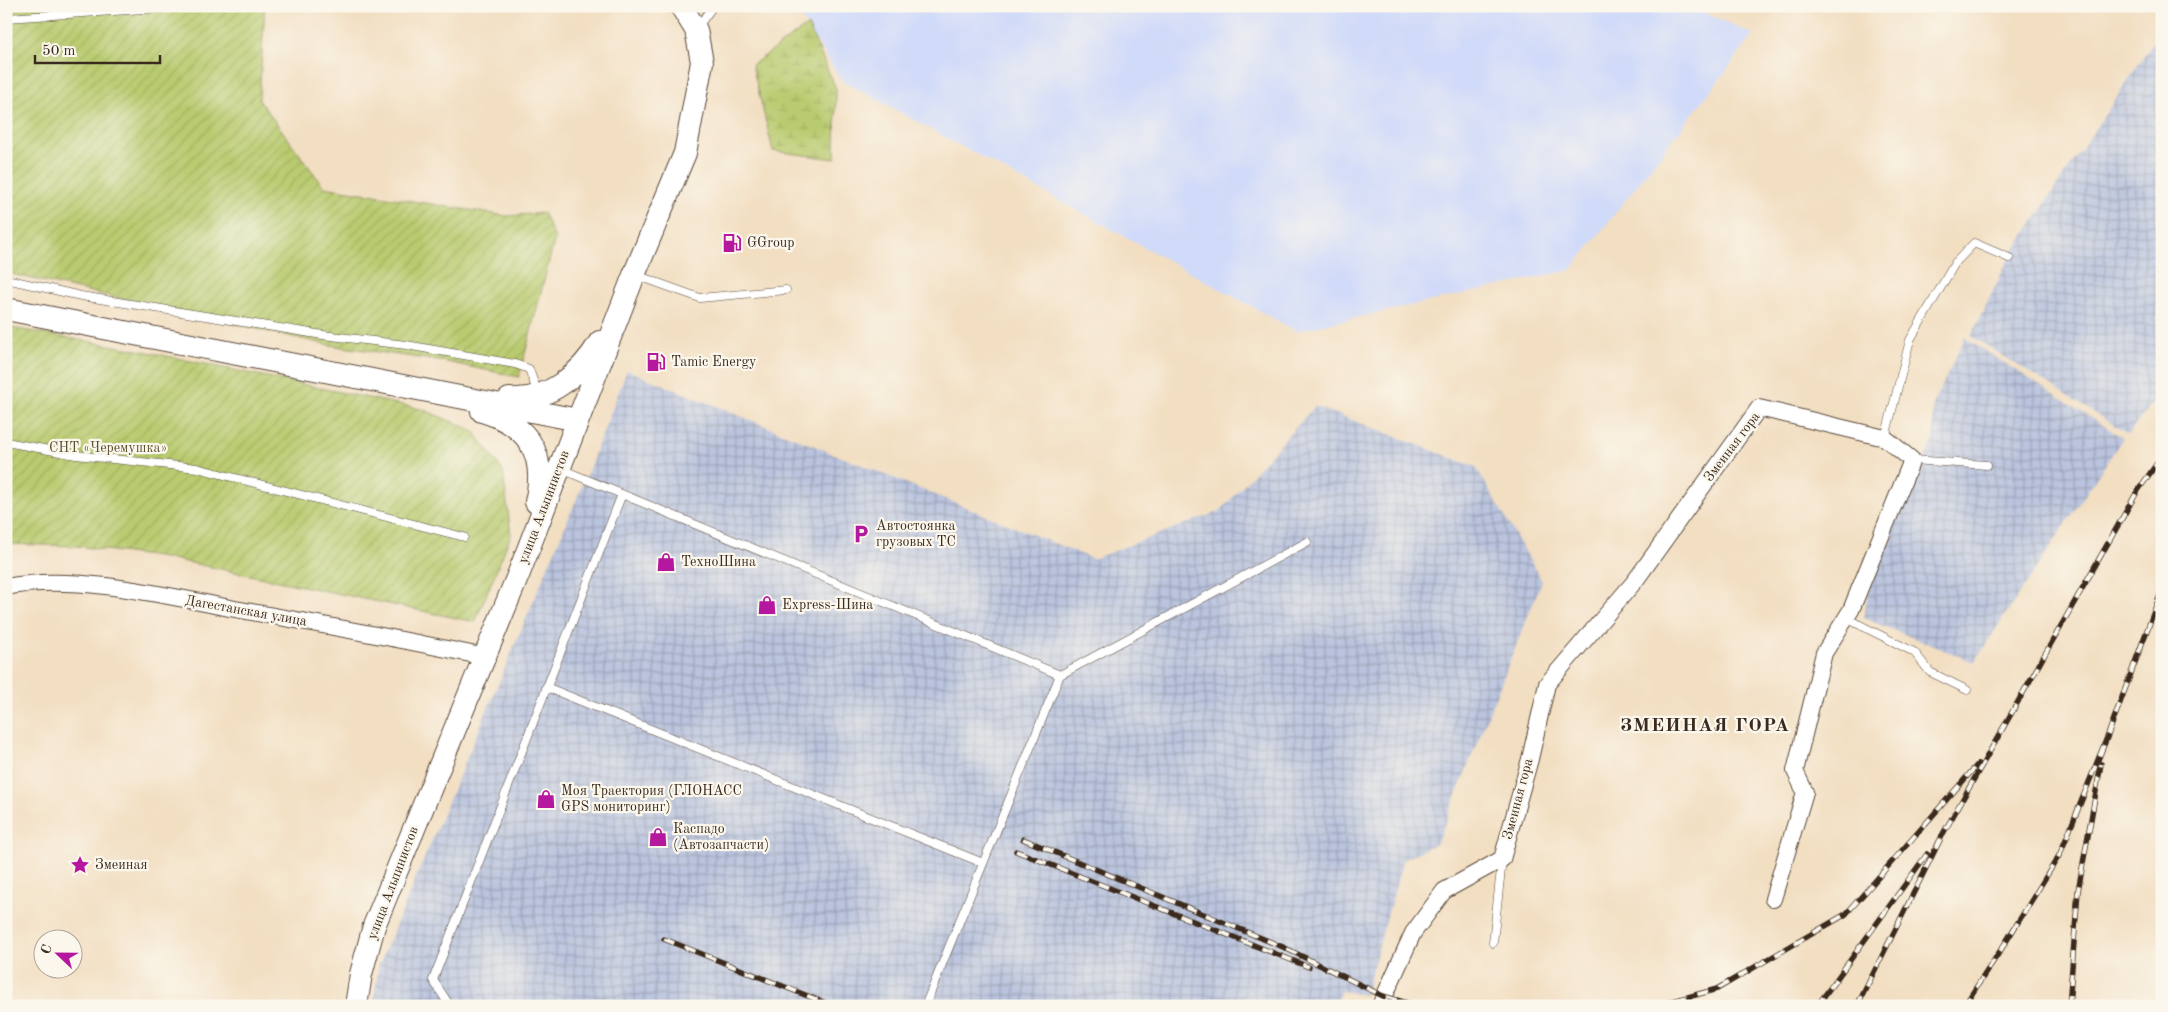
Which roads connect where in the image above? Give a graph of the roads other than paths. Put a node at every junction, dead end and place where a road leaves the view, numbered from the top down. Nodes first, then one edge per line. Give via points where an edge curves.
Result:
1 (190, 6) edge
2 (681, 6) edge
3 (713, 6) edge
4 (6, 18) edge
5 (696, 30) junction
6 (2009, 258) dead end
7 (6, 279) edge
8 (633, 279) junction
9 (786, 290) dead end
10 (6, 309) edge
11 (402, 386) junction
12 (538, 396) junction
13 (464, 398) junction
14 (578, 420) junction
15 (1885, 438) junction
16 (6, 442) edge
17 (1912, 460) junction
18 (1986, 465) dead end
19 (559, 468) junction
20 (622, 494) junction
21 (464, 537) dead end
22 (1307, 542) dead end
23 (519, 573) junction
24 (6, 586) edge
25 (1846, 618) junction
26 (485, 657) junction
27 (1060, 675) junction
28 (546, 687) junction
29 (1967, 690) dead end
30 (1502, 858) junction
31 (983, 863) junction
32 (1773, 899) dead end
33 (1493, 943) dead end
34 (356, 1006) edge
35 (450, 1006) edge
36 (925, 1006) edge
37 (1380, 1006) edge

1 - 4 lane
2 - 5 main road, улица Альпинистов
3 - 5 lane
5 - 8 main road, улица Альпинистов via 702,62 685,153
6 - 15 lane via 1974,244 1955,263 1910,340
7 - 12 lane via 81,296 515,364 529,369
8 - 9 lane via 700,298
8 - 12 main road via 592,355 576,374
8 - 14 main road, улица Альпинистов
10 - 11 main road
11 - 13 main road
11 - 23 main road via 511,423 533,447 540,473 539,486
12 - 13 main road via 524,400
13 - 14 main road
14 - 19 main road, улица Альпинистов
15 - 17 street, Змеиная гора
15 - 30 street, Змеиная гора via 1759,408 1636,581 1546,684 1530,759
16 - 21 lane via 76,455 197,468
17 - 18 lane
17 - 25 street
19 - 20 lane
19 - 23 main road, улица Альпинистов
20 - 27 lane
20 - 28 lane
22 - 27 lane
23 - 26 main road, улица Альпинистов
24 - 26 street, Дагестанская улица via 24,583 96,585
25 - 29 lane via 1914,652 1930,672
25 - 32 street via 1824,653 1795,771 1805,792
26 - 34 main road, улица Альпинистов via 374,926
27 - 31 lane
28 - 31 lane
28 - 35 lane via 433,980
30 - 33 lane
30 - 37 street, Змеиная гора via 1444,892 1413,933
31 - 36 lane

